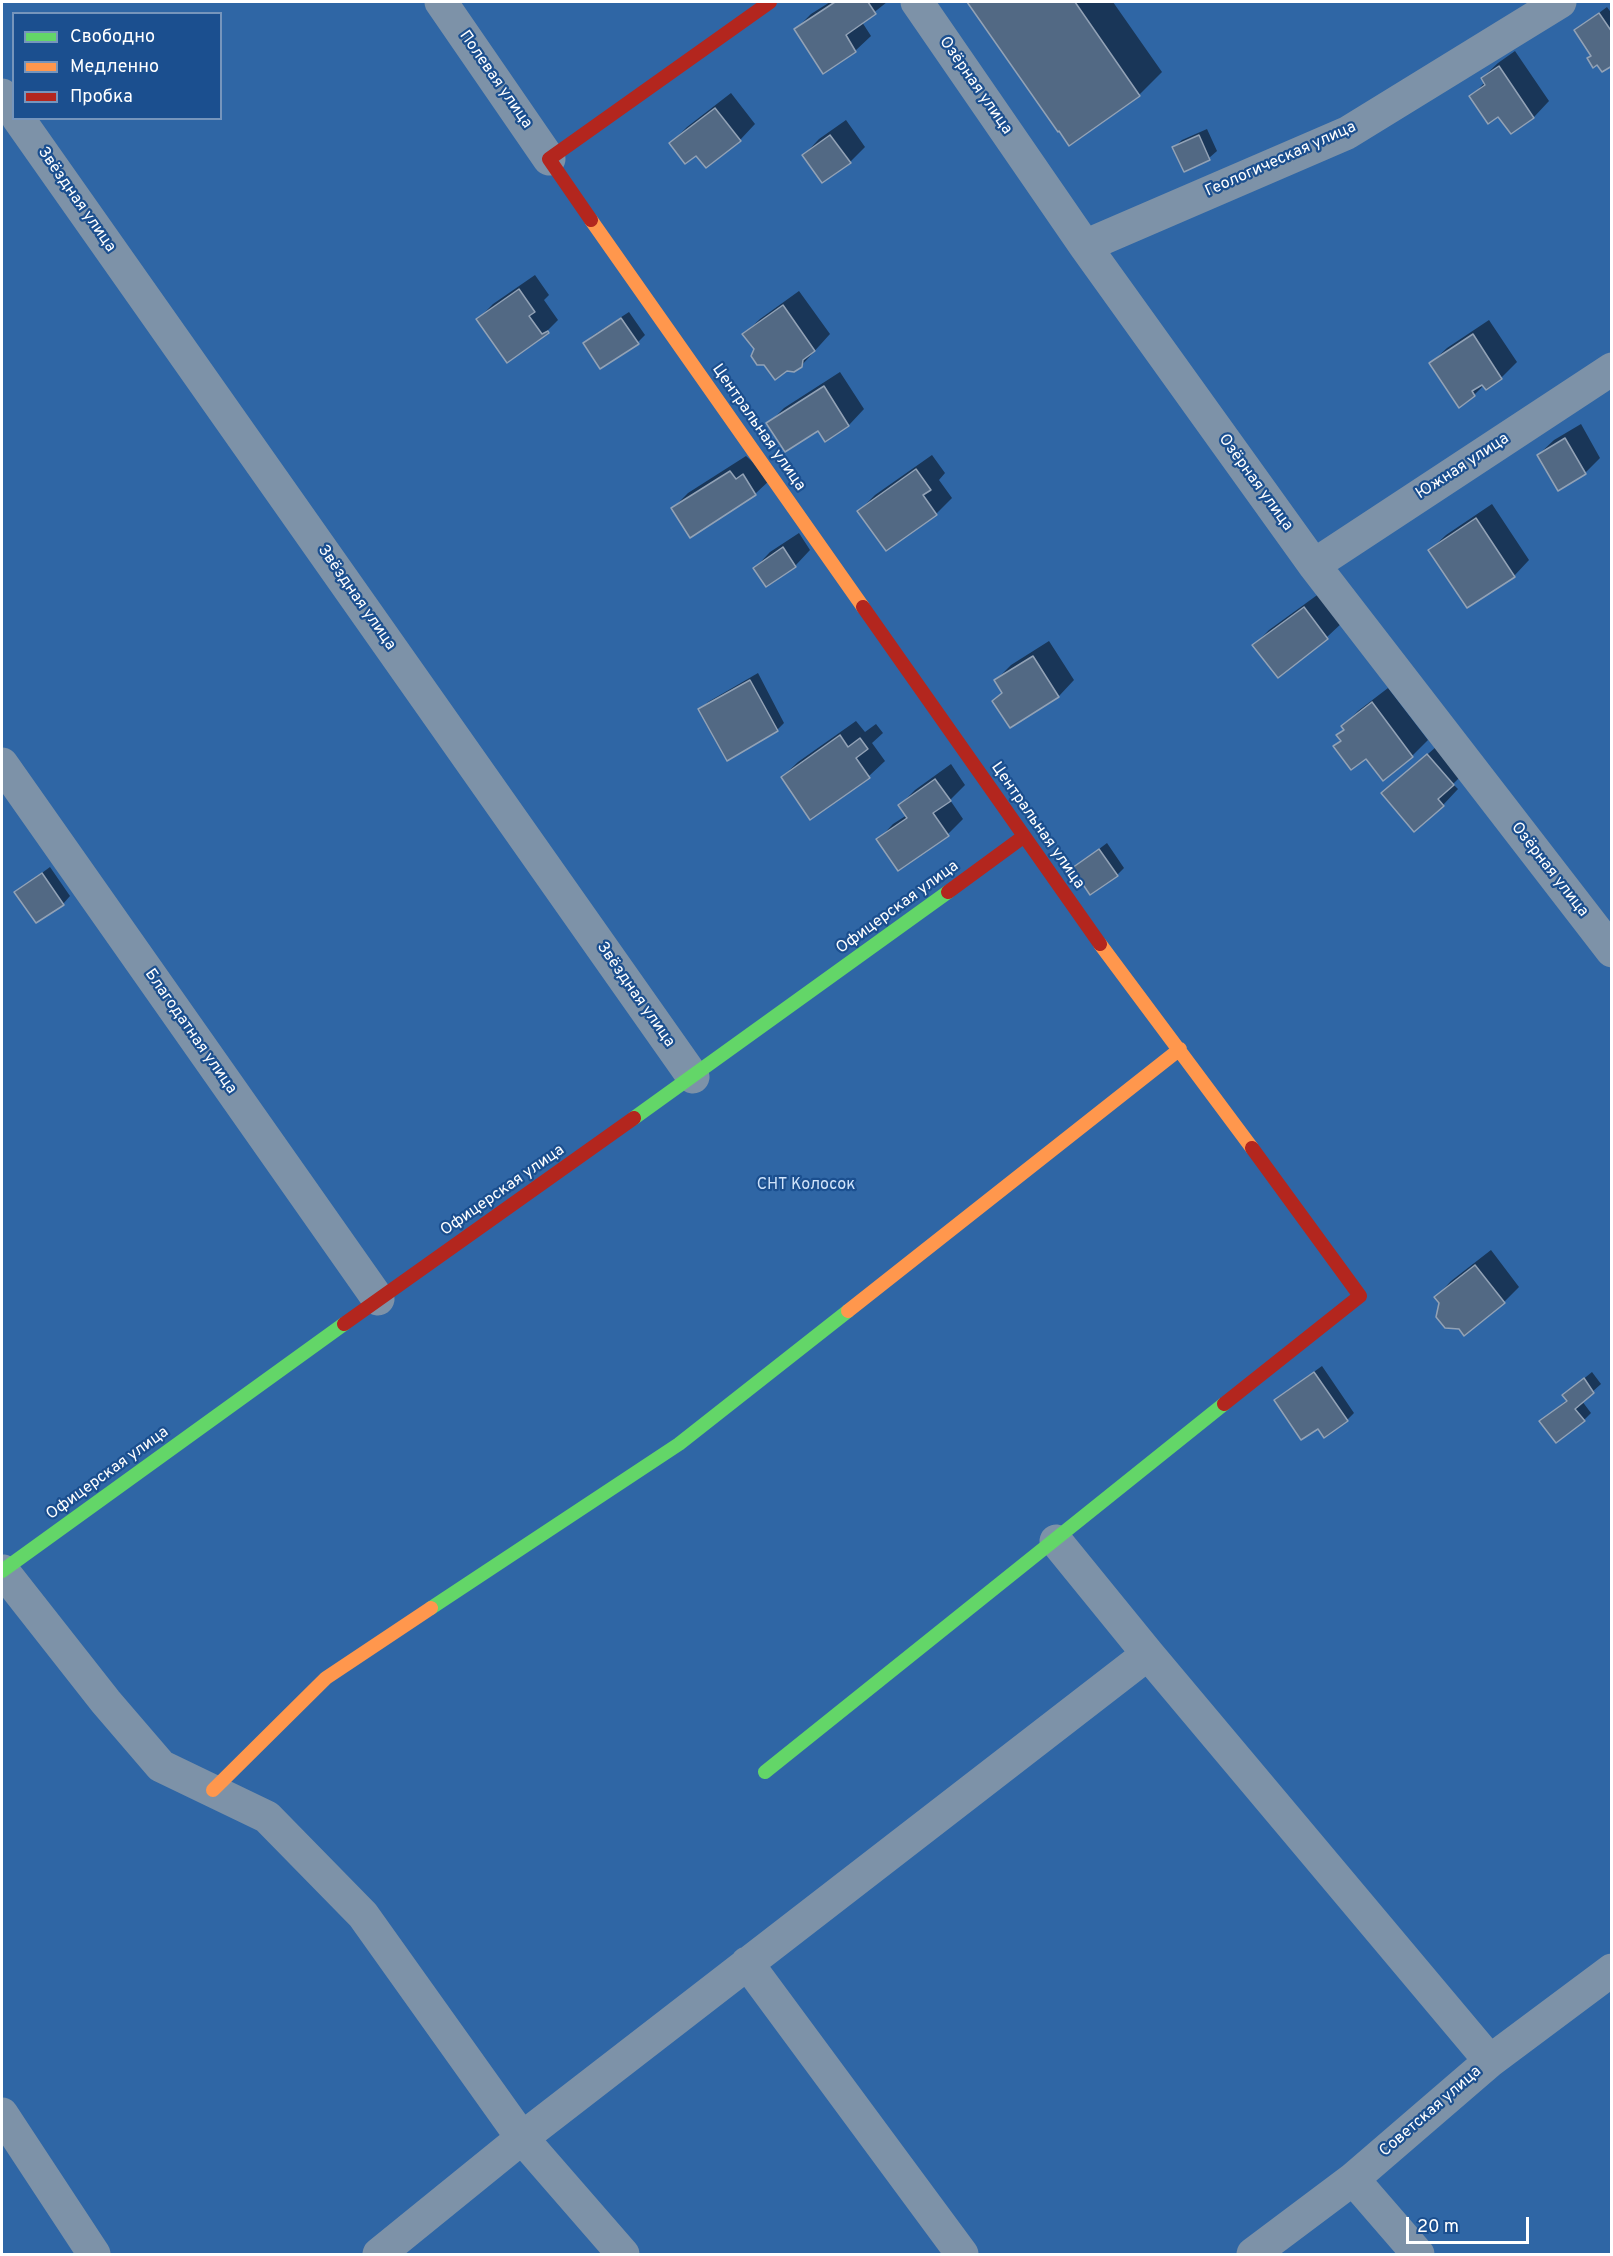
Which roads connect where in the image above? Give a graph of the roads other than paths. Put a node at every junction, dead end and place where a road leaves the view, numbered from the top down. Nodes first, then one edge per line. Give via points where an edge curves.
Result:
1 (441, 2) edge
2 (770, 2) edge
3 (917, 2) edge
4 (1560, 2) edge
5 (2, 94) edge
6 (12, 109) edge
7 (19, 120) edge
8 (549, 159) junction
9 (1085, 246) junction
10 (1611, 369) edge
11 (1314, 565) junction
12 (2, 764) edge
13 (1023, 837) junction
14 (1611, 951) edge
15 (1180, 1049) junction
16 (693, 1077) junction
17 (378, 1299) junction
18 (1056, 1541) junction
19 (2, 1570) edge
20 (1148, 1654) junction
21 (765, 1772) dead end
22 (213, 1790) junction
23 (747, 1964) junction
24 (1611, 1970) edge
25 (1490, 2061) junction
26 (2, 2114) edge
27 (522, 2138) junction
28 (1353, 2179) junction
29 (94, 2254) edge
30 (379, 2254) edge
31 (623, 2254) edge
32 (962, 2254) edge
33 (1252, 2254) edge
34 (1418, 2254) edge

1 - 8 street, Полевая улица
2 - 8 street
3 - 9 street, Озёрная улица
4 - 9 street, Геологическая улица via 1347,133
5 - 6 street
7 - 16 street, Звёздная улица
8 - 13 street, Центральная улица
9 - 11 street, Озёрная улица
10 - 11 street, Южная улица
11 - 14 street, Озёрная улица
12 - 17 street, Благодатная улица
13 - 15 street, Центральная улица
13 - 16 street, Офицерская улица
15 - 18 street, Центральная улица via 1360,1296
15 - 22 street via 679,1444 326,1678
16 - 17 street, Офицерская улица
17 - 19 street, Офицерская улица
18 - 20 street
18 - 21 street
19 - 22 street via 161,1766
20 - 23 street
20 - 25 street
22 - 27 street via 267,1817 363,1916
23 - 27 street
23 - 32 street
24 - 25 street, Советская улица
25 - 28 street, Советская улица
26 - 29 street
27 - 30 street
27 - 31 street
28 - 33 street, Советская улица
28 - 34 street

